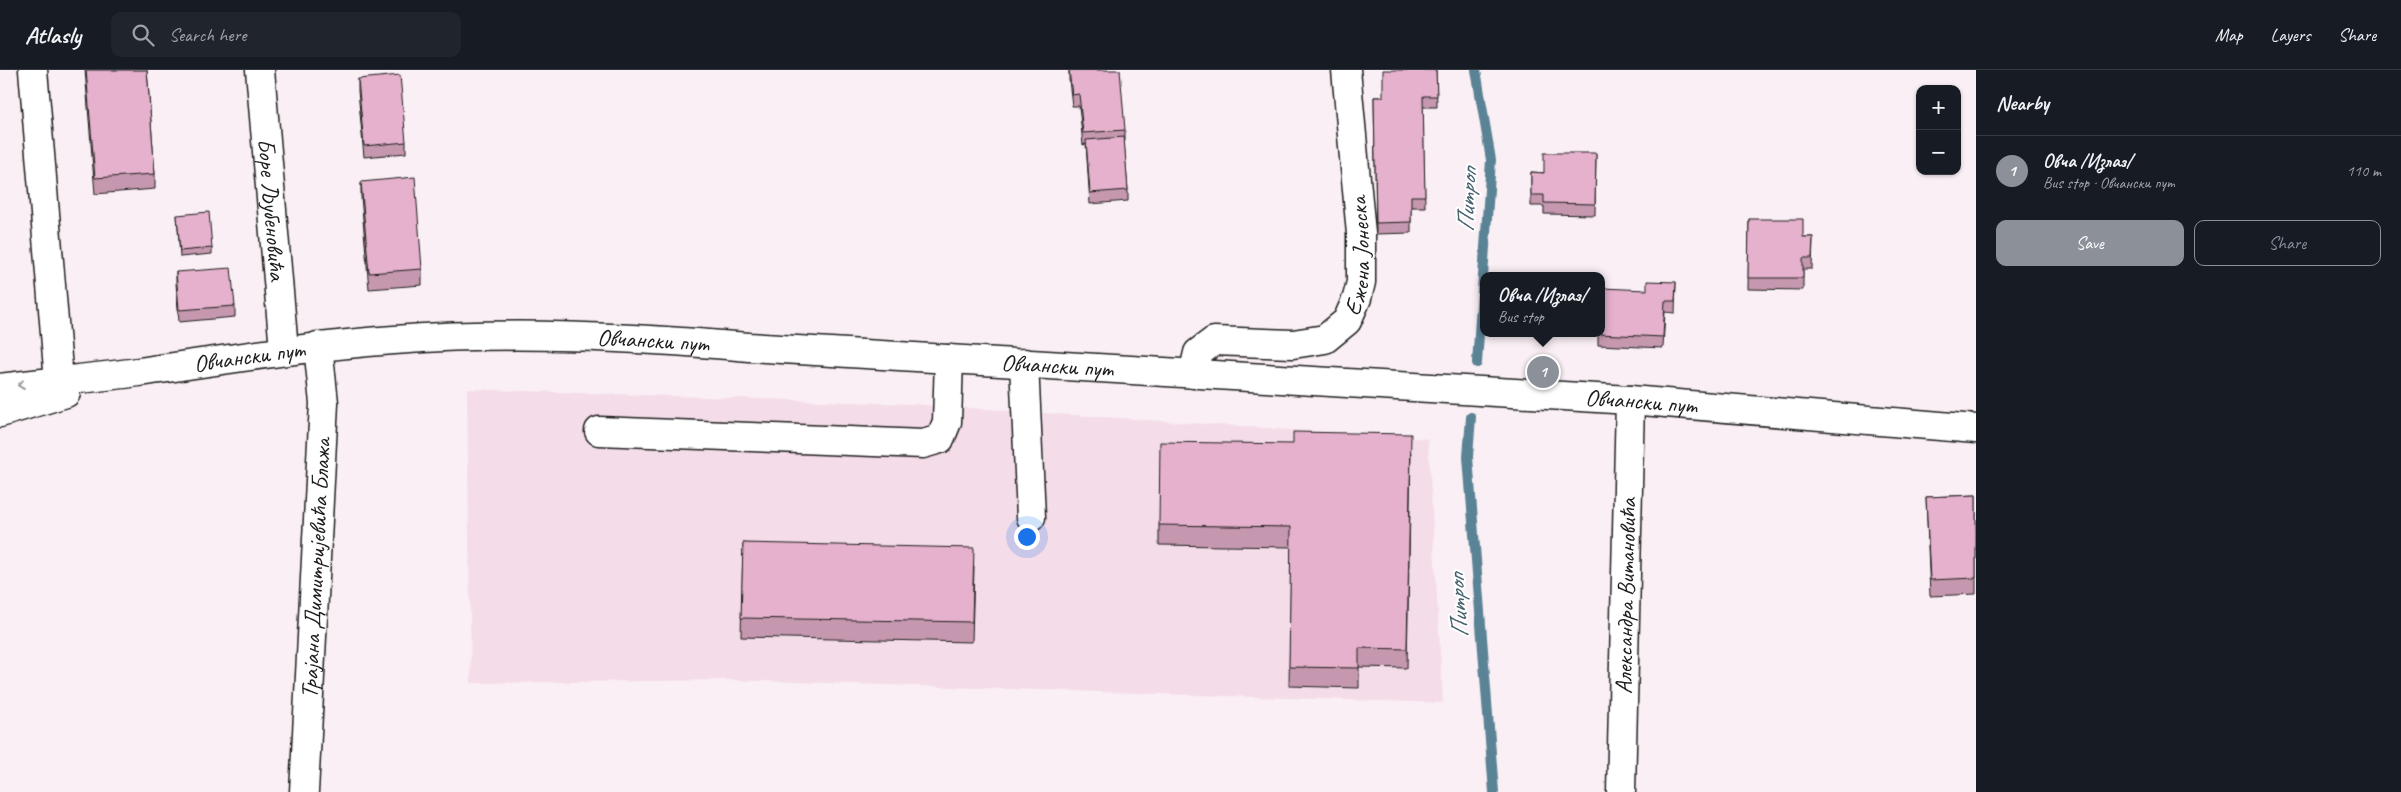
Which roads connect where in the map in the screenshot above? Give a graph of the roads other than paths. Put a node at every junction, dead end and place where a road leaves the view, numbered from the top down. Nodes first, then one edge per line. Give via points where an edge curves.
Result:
1 (33, 70) edge
2 (260, 70) edge
3 (1346, 70) edge
4 (318, 346) junction
5 (284, 350) junction
6 (949, 359) junction
7 (1024, 363) junction
8 (139, 372) junction
9 (1193, 374) junction
10 (59, 381) junction
11 (0, 388) edge
12 (1630, 400) junction
13 (0, 413) edge
14 (1976, 429) edge
15 (599, 431) dead end
16 (1032, 517) dead end
17 (304, 792) edge
18 (1621, 792) edge

1 - 10 street
2 - 5 street, Боре Љубеновића
3 - 9 street, Ежена Јонеска via 1361,234 1361,282 1358,298 1347,321 1325,339 1293,344 1214,341 1198,353
4 - 5 street, Овчански пут
4 - 6 street, Овчански пут via 472,336 555,335 646,338
4 - 17 street, Трајана Димитријевића Блажа via 324,403
5 - 8 street, Овчански пут
6 - 7 street, Овчански пут
6 - 15 street via 947,422 940,439 924,444
7 - 9 street, Овчански пут
7 - 16 street
8 - 10 street, Овчански пут
8 - 13 street, Овчански пут
9 - 12 street, Овчански пут
10 -> 11 street, Овчански пут
12 - 14 street, Овчански пут
12 - 18 street, Александра Витановића

